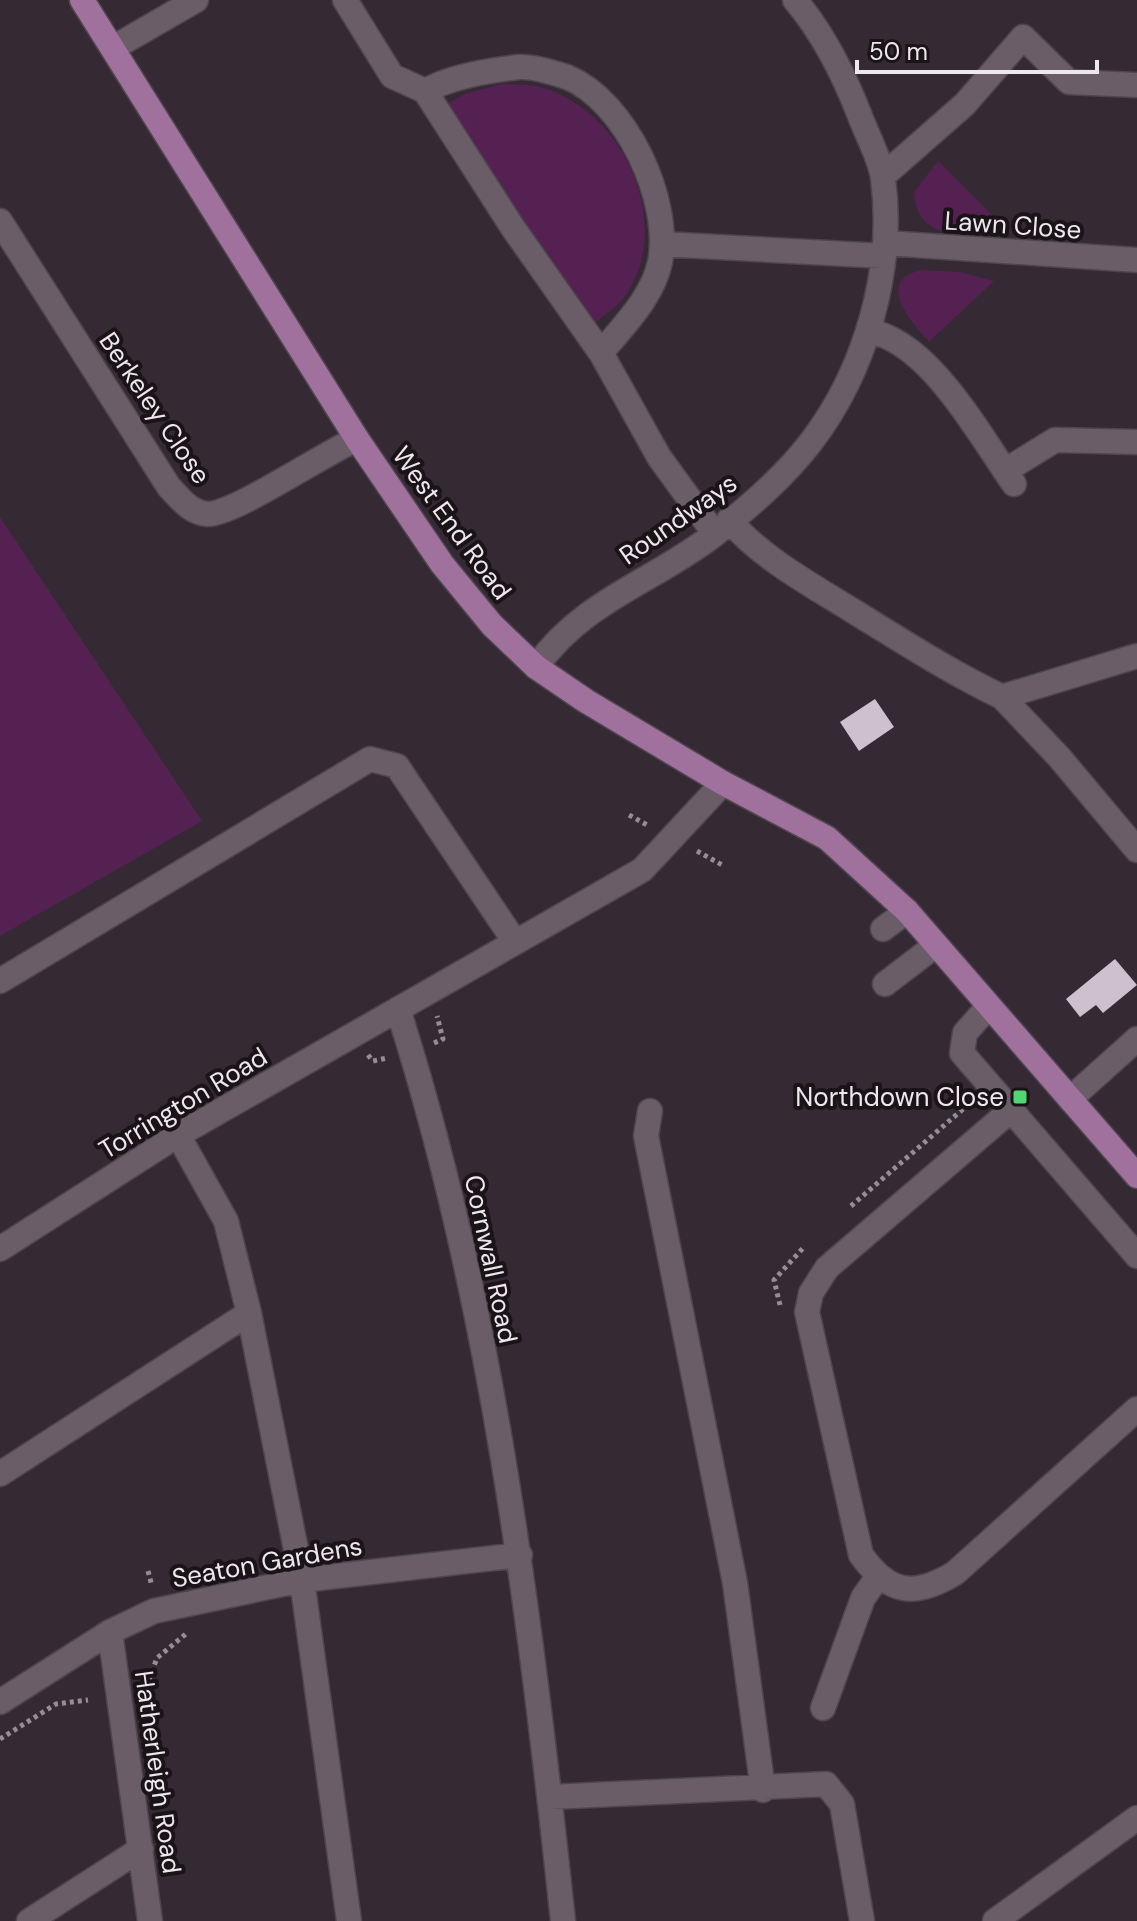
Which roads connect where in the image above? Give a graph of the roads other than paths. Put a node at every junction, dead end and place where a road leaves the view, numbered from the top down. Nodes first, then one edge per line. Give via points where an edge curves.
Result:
1 (82, 0) edge
2 (196, 0) edge
3 (345, 0) edge
4 (795, 0) edge
5 (113, 48) junction
6 (1137, 85) edge
7 (425, 91) junction
8 (883, 176) junction
9 (0, 221) edge
10 (662, 244) junction
11 (885, 250) junction
12 (1137, 260) edge
13 (869, 331) junction
14 (601, 353) junction
15 (357, 439) junction
16 (1137, 442) edge
17 (722, 527) junction
18 (1137, 656) edge
19 (536, 667) junction
20 (1002, 697) junction
21 (723, 783) junction
22 (1137, 850) edge
23 (907, 911) junction
24 (883, 929) dead end
25 (515, 942) junction
26 (936, 945) junction
27 (0, 981) edge
28 (885, 984) dead end
29 (988, 1007) junction
30 (398, 1009) junction
31 (1137, 1039) edge
32 (1070, 1099) junction
33 (650, 1111) dead end
34 (1010, 1111) junction
35 (178, 1135) junction
36 (1137, 1176) edge
37 (0, 1249) edge
38 (1137, 1256) edge
39 (249, 1313) junction
40 (1137, 1409) edge
41 (0, 1474) edge
42 (520, 1555) junction
43 (877, 1578) junction
44 (302, 1580) junction
45 (110, 1632) junction
46 (0, 1702) edge
47 (823, 1708) dead end
48 (763, 1790) junction
49 (550, 1797) junction
50 (1137, 1818) edge
51 (141, 1849) junction
52 (29, 1921) edge
53 (150, 1921) edge
54 (349, 1921) edge
55 (563, 1921) edge
56 (862, 1921) edge
57 (995, 1921) edge

1 - 5 main road, West End Road
2 - 5 street
3 - 7 street via 392,76
4 - 8 street, Roundways via 813,22 851,93
5 - 15 main road, West End Road
6 - 8 street via 1069,82 1023,37 965,104
7 - 10 street via 522,66 569,78 634,140 652,181
7 - 14 street
8 - 11 street, Roundways
9 - 15 street, Berkeley Close via 169,487 189,508 208,514 235,507
10 - 11 street, Lawn Close
10 - 14 street via 660,264 643,302
11 - 12 street, Lawn Close
11 - 13 street, Roundways
13 - 16 street via 885,333 919,357 1010,478 1055,440
13 - 17 street, Roundways via 812,440 770,489
14 - 17 street via 659,457
15 - 19 main road, West End Road via 442,564 492,625
17 - 19 street, Roundways via 566,629
17 - 20 street via 966,680
18 - 20 street
19 - 21 main road, West End Road
20 - 22 street
21 - 23 main road, West End Road via 827,838
21 - 25 street via 642,870
23 - 24 street
23 - 26 main road, West End Road
25 - 27 street via 397,766 370,759
25 - 30 street
26 - 28 street
26 - 29 main road, West End Road
29 - 32 main road, West End Road
29 - 34 street via 965,1033 962,1053
30 - 35 street, Torrington Road
30 - 42 street, Cornwall Road via 448,1189
31 - 32 street
32 - 36 main road, West End Road
33 - 48 street via 646,1136 735,1583
34 - 38 street
34 - 43 street via 827,1268 811,1293 807,1312 861,1555
35 - 37 street, Torrington Road
35 - 39 street via 226,1221
39 - 41 street
39 - 44 street
40 - 43 street via 955,1573 929,1589 901,1588
42 - 44 street, Seaton Gardens
42 - 49 street, Cornwall Road
43 - 47 street via 863,1598
44 - 45 street, Seaton Gardens via 154,1611
44 - 54 street
45 - 46 street, Seaton Gardens
45 - 51 street, Hatherleigh Road
48 - 49 street
48 - 56 street via 826,1784 842,1804
49 - 55 street, Cornwall Road
50 - 57 street
51 - 52 street
51 - 53 street, Hatherleigh Road

